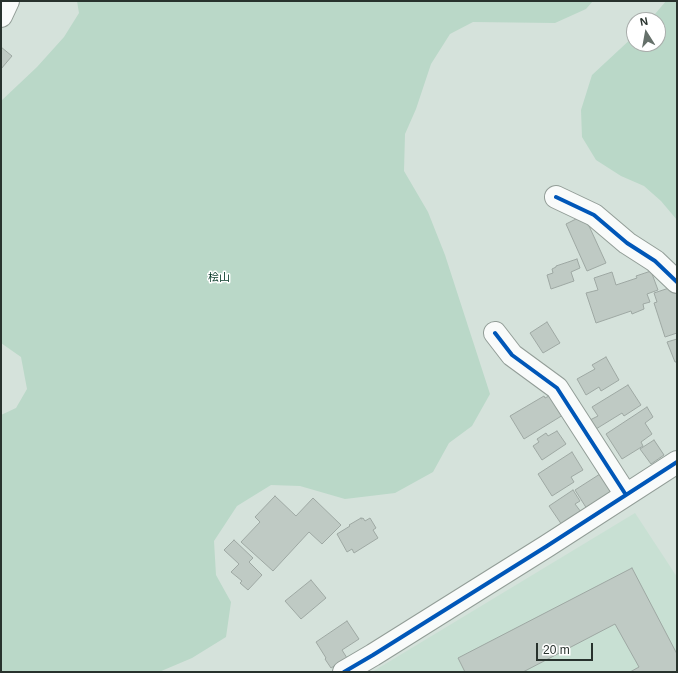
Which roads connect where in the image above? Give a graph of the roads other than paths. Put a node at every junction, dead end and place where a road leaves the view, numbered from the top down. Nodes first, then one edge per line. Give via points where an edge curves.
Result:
1 (8, 1) edge
2 (1, 16) edge
3 (556, 198) dead end
4 (677, 282) edge
5 (495, 333) dead end
6 (677, 462) edge
7 (626, 495) junction
8 (344, 672) edge

1 - 2 street
3 - 4 street via 594,215 627,243 655,261
5 - 7 street via 512,355 557,388
6 - 7 street
7 - 8 street

